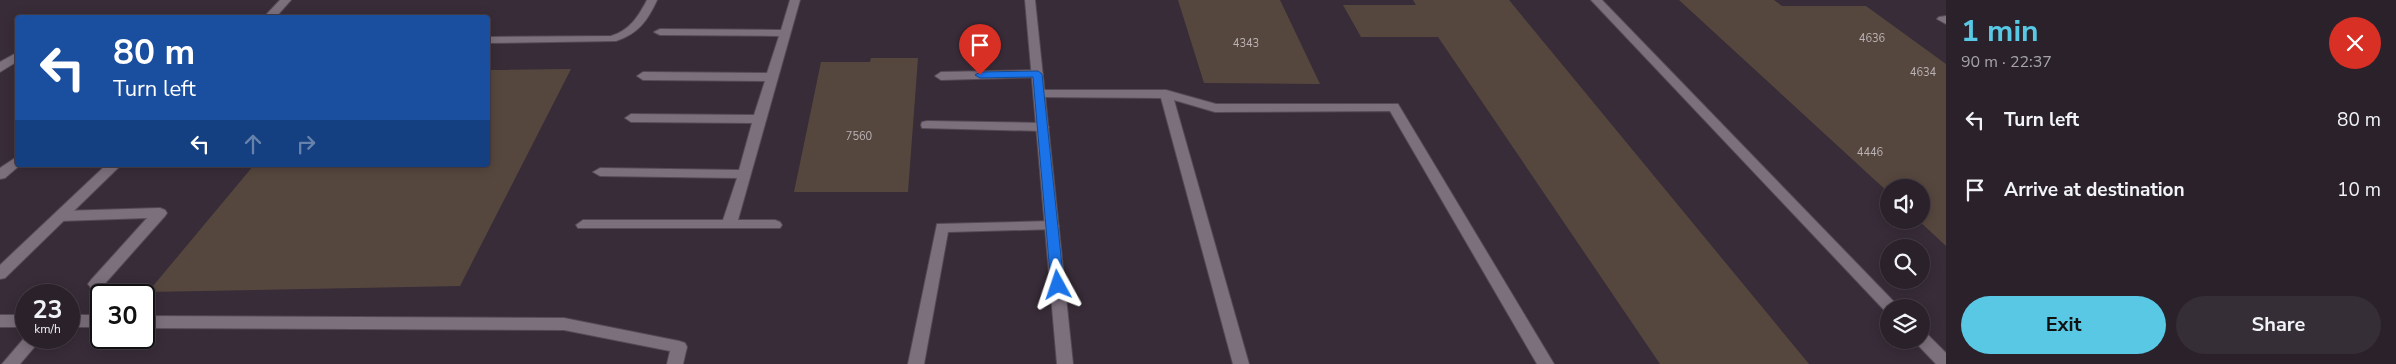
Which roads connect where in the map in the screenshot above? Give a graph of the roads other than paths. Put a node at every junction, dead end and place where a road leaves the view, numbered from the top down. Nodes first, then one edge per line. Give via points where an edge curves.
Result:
1 (286, 0) edge
2 (652, 0) edge
3 (794, 0) edge
4 (1030, 0) edge
5 (1596, 0) edge
6 (271, 15) edge
7 (660, 32) dead end
8 (786, 33) junction
9 (490, 40) edge
10 (15, 57) edge
11 (0, 68) edge
12 (1038, 74) junction
13 (643, 76) dead end
14 (941, 76) dead end
15 (772, 77) junction
16 (1040, 94) junction
17 (1166, 94) junction
18 (630, 118) dead end
19 (759, 119) junction
20 (927, 126) dead end
21 (1043, 127) junction
22 (15, 162) edge
23 (112, 167) edge
24 (600, 172) dead end
25 (745, 174) junction
26 (0, 175) edge
27 (61, 216) junction
28 (583, 225) dead end
29 (729, 225) junction
30 (775, 225) dead end
31 (1052, 226) junction
32 (0, 274) edge
33 (96, 284) dead end
34 (1883, 299) edge
35 (0, 320) edge
36 (15, 321) edge
37 (155, 322) edge
38 (1930, 347) edge
39 (24, 349) edge
40 (10, 364) edge
41 (675, 364) edge
42 (916, 364) edge
43 (1065, 364) edge
44 (1240, 364) edge
45 (1546, 364) edge
46 (1946, 364) edge

1 - 6 street
2 - 9 street via 643,20 628,35 612,39
3 - 8 street
4 - 12 street
5 - 34 street
7 - 8 street
8 - 15 street
10 - 11 street
12 - 14 street
12 - 16 street
13 - 15 street
15 - 19 street
16 - 17 street
16 - 21 street
17 - 44 street
17 - 45 street via 1215,108 1394,107
18 - 19 street
19 - 25 street
20 - 21 street
21 - 31 street
22 - 26 street
23 - 27 street
24 - 25 street
25 - 29 street
27 - 32 street
27 - 33 street via 160,213
28 - 29 street
29 - 30 street
31 - 42 street via 942,227
31 - 43 street
35 - 36 street
37 - 41 street via 564,324 679,347
38 - 46 street
39 - 40 street

